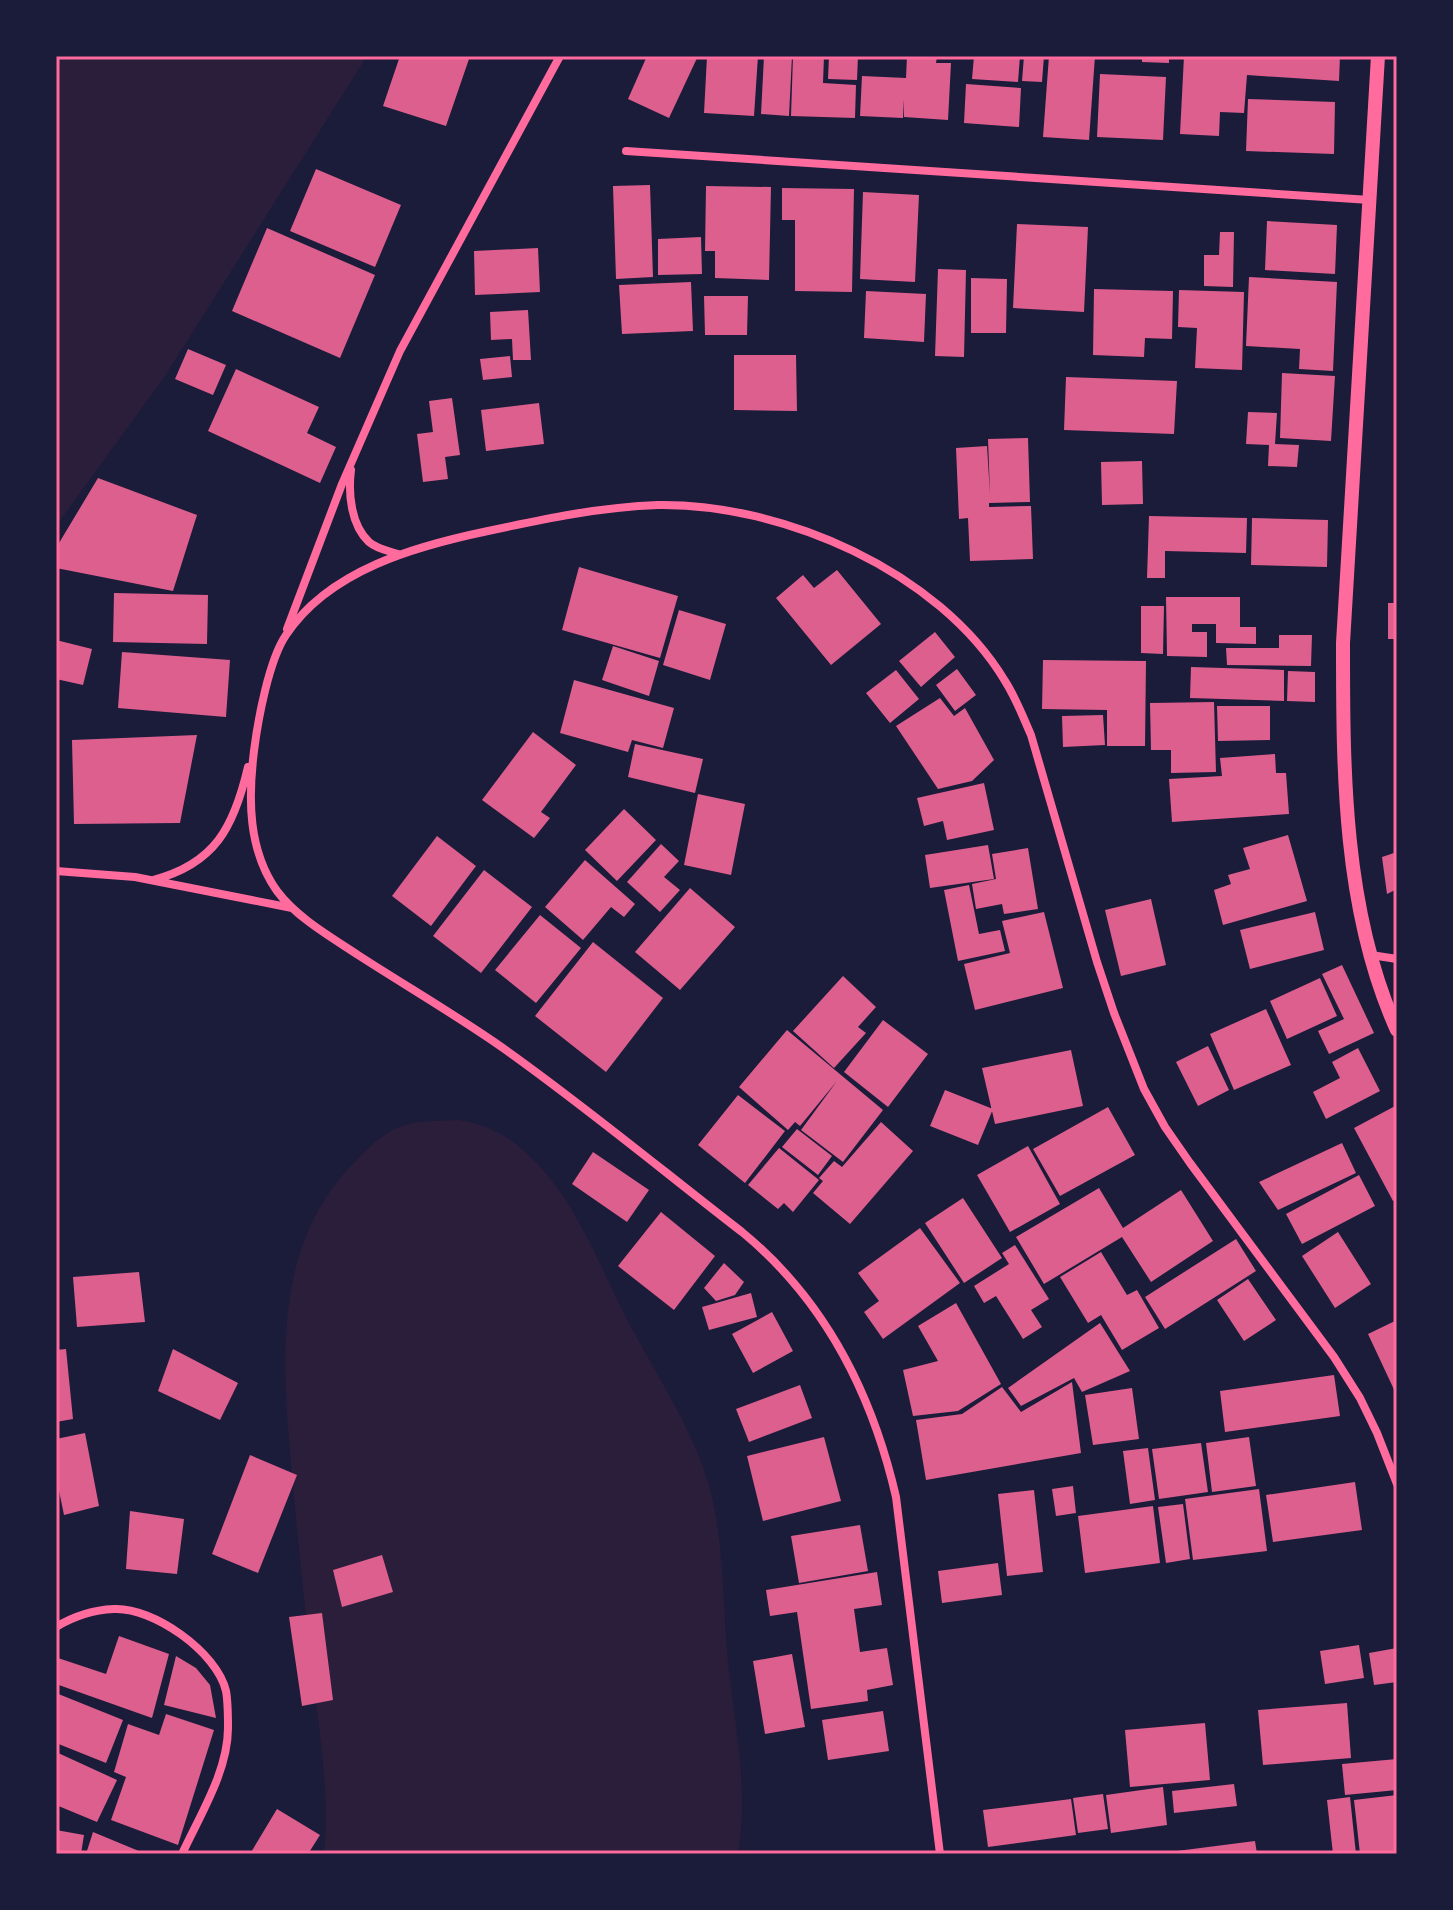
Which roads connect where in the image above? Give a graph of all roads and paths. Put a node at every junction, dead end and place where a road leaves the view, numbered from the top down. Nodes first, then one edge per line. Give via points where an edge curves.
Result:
1 (560, 56) edge
2 (1378, 56) edge
3 (626, 151) dead end
4 (1371, 200) junction
5 (353, 458) junction
6 (398, 554) junction
7 (284, 636) junction
8 (257, 727) junction
9 (56, 871) edge
10 (151, 880) junction
11 (292, 908) junction
12 (1371, 955) junction
13 (1397, 959) edge
14 (1397, 1030) edge
15 (1397, 1484) edge
16 (56, 1627) edge
17 (182, 1854) edge
18 (940, 1854) edge

1 - 5 street via 400,351
2 - 4 street
3 - 4 street
4 - 12 street via 1343,672 1355,881
5 - 6 street via 350,491 355,520 369,542
5 - 7 street
6 - 7 street via 362,570 316,602
6 - 15 street via 591,510 661,505 734,511 793,526 878,565 932,601 966,632 1005,680 1031,735 1101,975 1144,1089 1190,1163 1354,1388
7 - 8 street
8 - 10 street via 237,807 218,842 190,866
8 - 11 street via 250,797 257,851 278,893
9 - 10 street
10 - 11 street
11 - 18 street via 504,1049 730,1222 769,1254 823,1318 866,1398 896,1497
12 - 13 street
12 - 14 street
16 - 17 street via 78,1614 116,1608 143,1613 197,1647 214,1666 226,1690 225,1752

